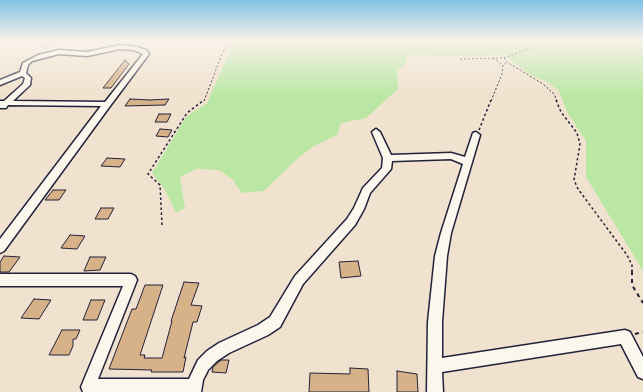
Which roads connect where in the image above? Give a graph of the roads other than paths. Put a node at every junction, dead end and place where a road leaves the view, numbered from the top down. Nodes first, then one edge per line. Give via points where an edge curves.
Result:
1 (34, 58) edge
2 (143, 58) edge
3 (23, 72) junction
4 (0, 83) edge
5 (107, 104) junction
6 (2, 105) edge
7 (376, 132) dead end
8 (476, 135) road end
9 (388, 158) junction
10 (468, 163) junction
11 (0, 248) edge
12 (0, 280) edge
13 (434, 366) junction
14 (643, 372) edge
15 (193, 389) edge
16 (435, 392) edge

1 - 3 street via 25,64
2 - 5 street
3 - 4 street
3 - 6 street via 28,78 26,85
5 - 6 street
5 - 11 street
7 - 9 street
8 - 10 street
9 - 10 street via 451,156
9 - 15 street via 386,169 366,191 351,222 299,280 275,322 212,356 203,365
10 - 13 street via 441,256
12 - 15 street via 131,280 88,387
13 - 14 street via 625,336
13 - 16 street

